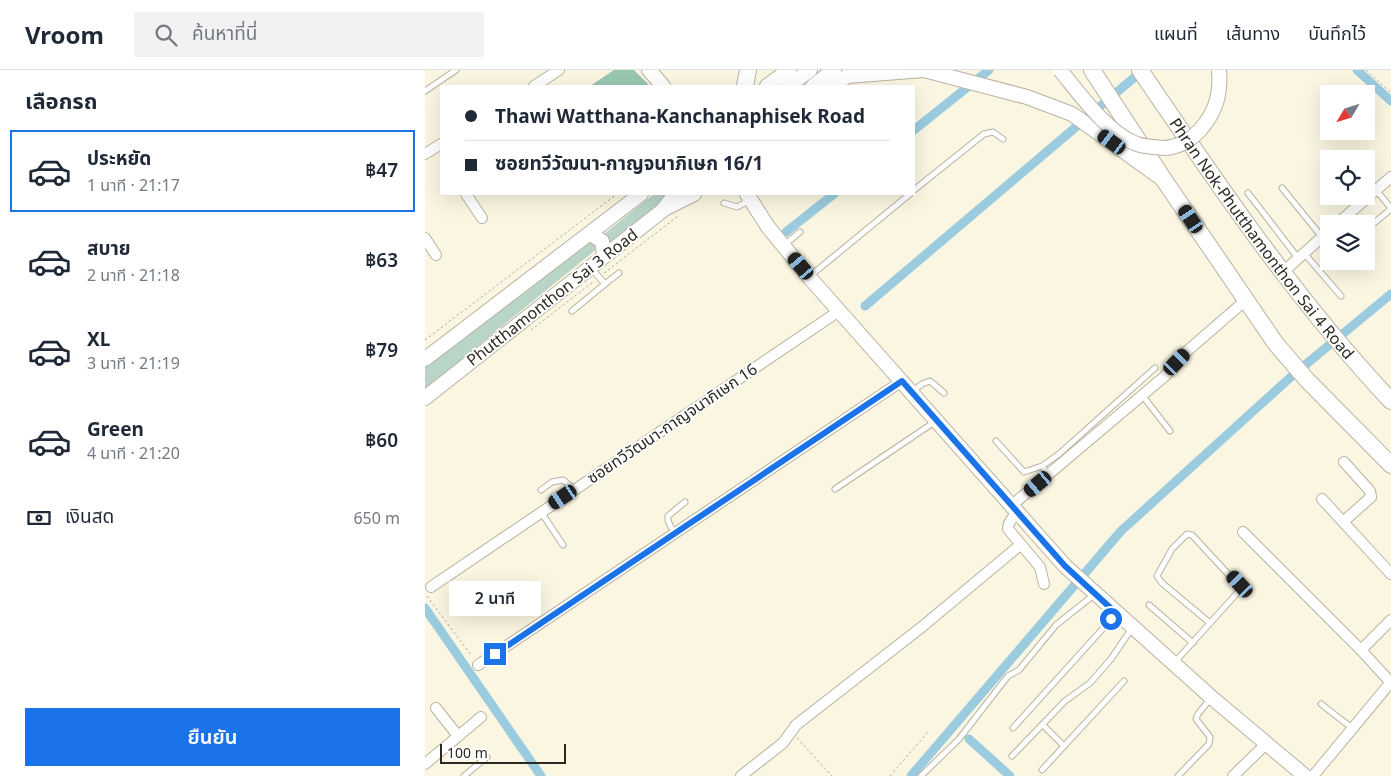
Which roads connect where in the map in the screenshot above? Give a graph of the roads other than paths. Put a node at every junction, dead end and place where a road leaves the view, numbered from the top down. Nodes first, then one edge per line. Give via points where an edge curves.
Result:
1 (456, 70) edge
2 (559, 70) edge
3 (649, 70) edge
4 (748, 70) edge
5 (789, 70) edge
6 (835, 70) edge
7 (1060, 70) edge
8 (1140, 70) edge
9 (1219, 70) edge
10 (881, 71) edge
11 (807, 72) edge
12 (852, 73) edge
13 (1096, 76) edge
14 (537, 85) edge
15 (662, 85) edge
16 (745, 85) edge
17 (768, 85) edge
18 (790, 85) edge
19 (814, 85) edge
20 (834, 85) edge
21 (425, 91) edge
22 (1003, 139) dead end
23 (439, 149) edge
24 (425, 154) edge
25 (1391, 177) edge
26 (1164, 180) junction
27 (1282, 188) dead end
28 (915, 189) edge
29 (1376, 190) junction
30 (1248, 193) dead end
31 (467, 195) edge
32 (640, 195) edge
33 (674, 195) edge
34 (692, 195) edge
35 (909, 195) edge
36 (749, 197) edge
37 (725, 203) dead end
38 (1391, 208) edge
39 (663, 210) junction
40 (1347, 215) edge
41 (482, 218) dead end
42 (1375, 222) edge
43 (1320, 229) edge
44 (801, 232) dead end
45 (590, 234) junction
46 (425, 238) edge
47 (1320, 239) edge
48 (783, 246) junction
49 (436, 255) dead end
50 (604, 255) junction
51 (1301, 256) junction
52 (590, 266) junction
53 (1283, 272) junction
54 (619, 273) dead end
55 (809, 277) junction
56 (605, 284) junction
57 (1341, 296) dead end
58 (1246, 300) junction
59 (572, 311) dead end
60 (839, 311) junction
61 (425, 359) edge
62 (1155, 368) dead end
63 (902, 381) junction
64 (912, 392) junction
65 (945, 393) dead end
66 (1142, 396) junction
67 (425, 398) edge
68 (1391, 401) edge
69 (936, 421) junction
70 (1171, 431) dead end
71 (996, 441) dead end
72 (1344, 462) dead end
73 (1391, 465) edge
74 (1045, 471) junction
75 (574, 489) junction
76 (835, 489) dead end
77 (541, 490) dead end
78 (1322, 499) dead end
79 (685, 502) dead end
80 (1013, 510) junction
81 (541, 512) junction
82 (1343, 522) junction
83 (1243, 532) dead end
84 (674, 533) junction
85 (563, 545) dead end
86 (1020, 545) junction
87 (1391, 574) edge
88 (1044, 584) dead end
89 (428, 590) edge
90 (1091, 590) junction
91 (1149, 605) dead end
92 (1116, 613) junction
93 (1391, 620) edge
94 (1210, 623) junction
95 (1132, 627) junction
96 (1193, 643) junction
97 (1361, 650) junction
98 (1173, 664) junction
99 (478, 665) dead end
100 (1124, 681) dead end
101 (1391, 682) edge
102 (1211, 697) junction
103 (1321, 704) dead end
104 (435, 708) dead end
105 (481, 716) dead end
106 (1043, 725) junction
107 (1013, 728) dead end
108 (1352, 729) junction
109 (458, 736) junction
110 (1265, 745) junction
111 (1065, 746) junction
112 (1012, 756) dead end
113 (487, 757) dead end
114 (425, 764) edge
115 (1042, 770) dead end
116 (463, 776) edge
117 (741, 776) edge
118 (921, 776) edge
119 (1178, 776) edge
120 (1233, 776) edge
121 (1306, 776) edge

1 - 21 lane
2 - 14 street
3 - 15 main road
4 - 16 main road
5 - 17 main road
6 - 19 main road
7 - 9 main road, bridge via 1080,96 1119,133 1136,144 1168,148 1197,134 1208,121 1220,89
8 - 53 main road, Phran Nok-Phutthamonthon Sai 4 Road via 1225,196
10 - 12 main road
10 - 26 main road via 924,70 1027,97 1072,114
11 - 18 main road
12 - 20 main road
13 - 26 main road
22 - 28 lane via 993,132 984,134
23 - 24 street
25 - 29 street
26 - 58 main road
27 - 43 lane
29 - 38 lane
29 - 40 street
30 - 51 lane
31 - 41 street
32 - 45 main road, Phutthamonthon Sai 3 Road
33 - 39 main road, Phutthamonthon Sai 3 Road
34 - 39 main road
35 - 55 lane
36 - 37 lane via 737,207
36 - 48 main road
38 - 42 lane
39 - 50 main road, Phutthamonthon Sai 3 Road
44 - 48 lane
45 - 50 main road via 602,241
45 - 61 main road, Phutthamonthon Sai 3 Road
46 - 49 street
47 - 51 street
48 - 55 main road
50 - 52 main road, Phutthamonthon Sai 3 Road
51 - 53 street
51 - 57 lane
52 - 56 lane
52 - 67 main road, Phutthamonthon Sai 3 Road
53 - 68 main road, Phran Nok-Phutthamonthon Sai 4 Road via 1344,351
54 - 56 lane
55 - 60 main road
56 - 59 lane
58 - 66 street
58 - 73 main road via 1283,353
60 - 63 main road
60 - 75 street, ซอยทวีวัฒนา-กาญจนาภิเษก 16
62 - 74 lane via 1059,454
63 - 64 main road
63 - 84 street
64 - 65 lane via 930,381
64 - 69 main road
66 - 70 lane
66 - 74 street
69 - 76 lane
69 - 80 main road
71 - 74 lane via 1024,472
72 - 82 street via 1371,496
74 - 80 street
75 - 77 lane via 563,480
75 - 81 street, ซอยทวีวัฒนา-กาญจนาภิเษก 16
78 - 82 street
79 - 84 lane via 668,516
80 - 86 street via 1008,529
80 - 90 main road
81 - 85 lane
81 - 89 street, ซอยทวีวัฒนา-กาญจนาภิเษก 16
82 - 87 street
83 - 97 street
84 - 99 street
86 - 88 street via 1040,567
86 - 117 street via 796,725 783,744
90 - 92 main road
90 - 118 lane via 1019,670 1009,676 959,739
91 - 96 lane
92 - 95 main road
92 - 107 lane
93 - 97 street
94 - 94 lane via 1157,576 1171,549 1187,534 1192,535 1241,588
94 - 96 lane
95 - 98 main road
95 - 106 lane via 1090,683 1065,701
96 - 98 lane
97 - 101 street
98 - 102 main road
100 - 111 lane
101 - 108 street
102 - 110 main road
102 - 119 lane via 1196,719 1210,738 1209,744
103 - 108 lane
104 - 109 street
105 - 109 street
106 - 111 lane
106 - 112 lane
108 - 121 street
109 - 114 street
110 - 120 street
110 - 121 main road
111 - 115 lane
113 - 116 lane

